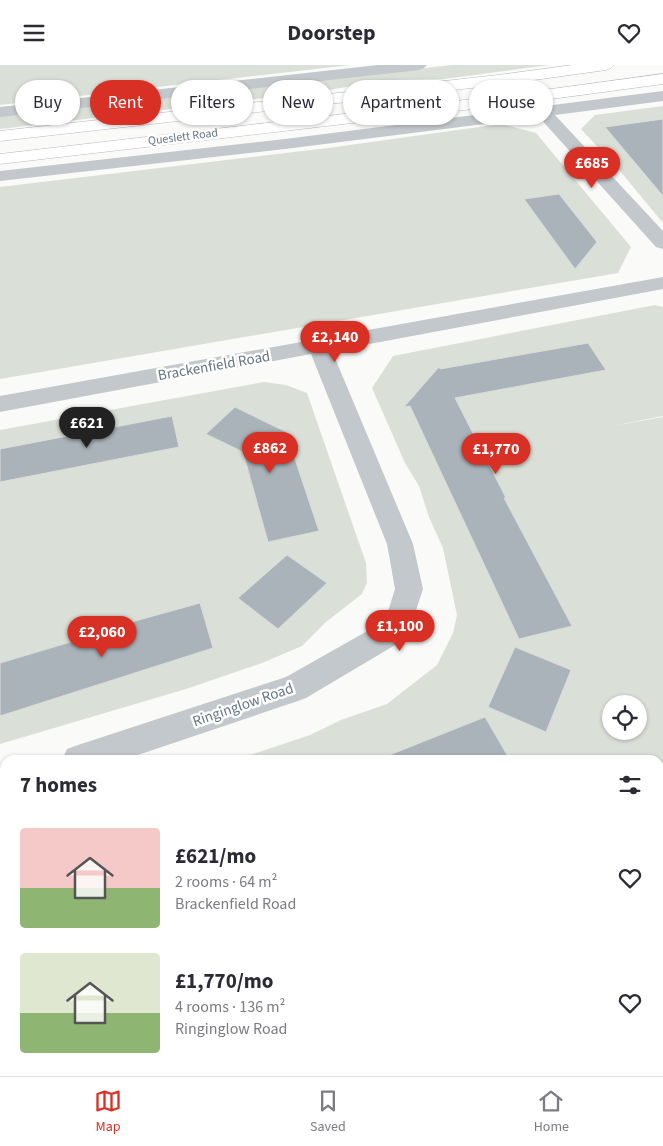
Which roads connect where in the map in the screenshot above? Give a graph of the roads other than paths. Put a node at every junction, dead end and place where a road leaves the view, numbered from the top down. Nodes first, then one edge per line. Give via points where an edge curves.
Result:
1 (419, 65) edge
2 (606, 65) edge
3 (663, 79) edge
4 (663, 96) edge
5 (0, 112) edge
6 (553, 112) edge
7 (469, 122) edge
8 (553, 122) edge
9 (0, 136) edge
10 (0, 159) edge
11 (0, 176) edge
12 (663, 243) edge
13 (663, 283) edge
14 (319, 347) junction
15 (0, 404) edge
16 (93, 755) edge

1 - 5 street
2 - 9 highway, Queslett Road
3 - 10 highway, Queslett Road
4 - 6 street, Queslett Road
7 - 11 street, Queslett Road
8 - 12 street
13 - 14 street, Brackenfield Road
14 - 15 street, Brackenfield Road
14 - 16 street, Ringinglow Road via 400,544 409,589 397,629 295,688

